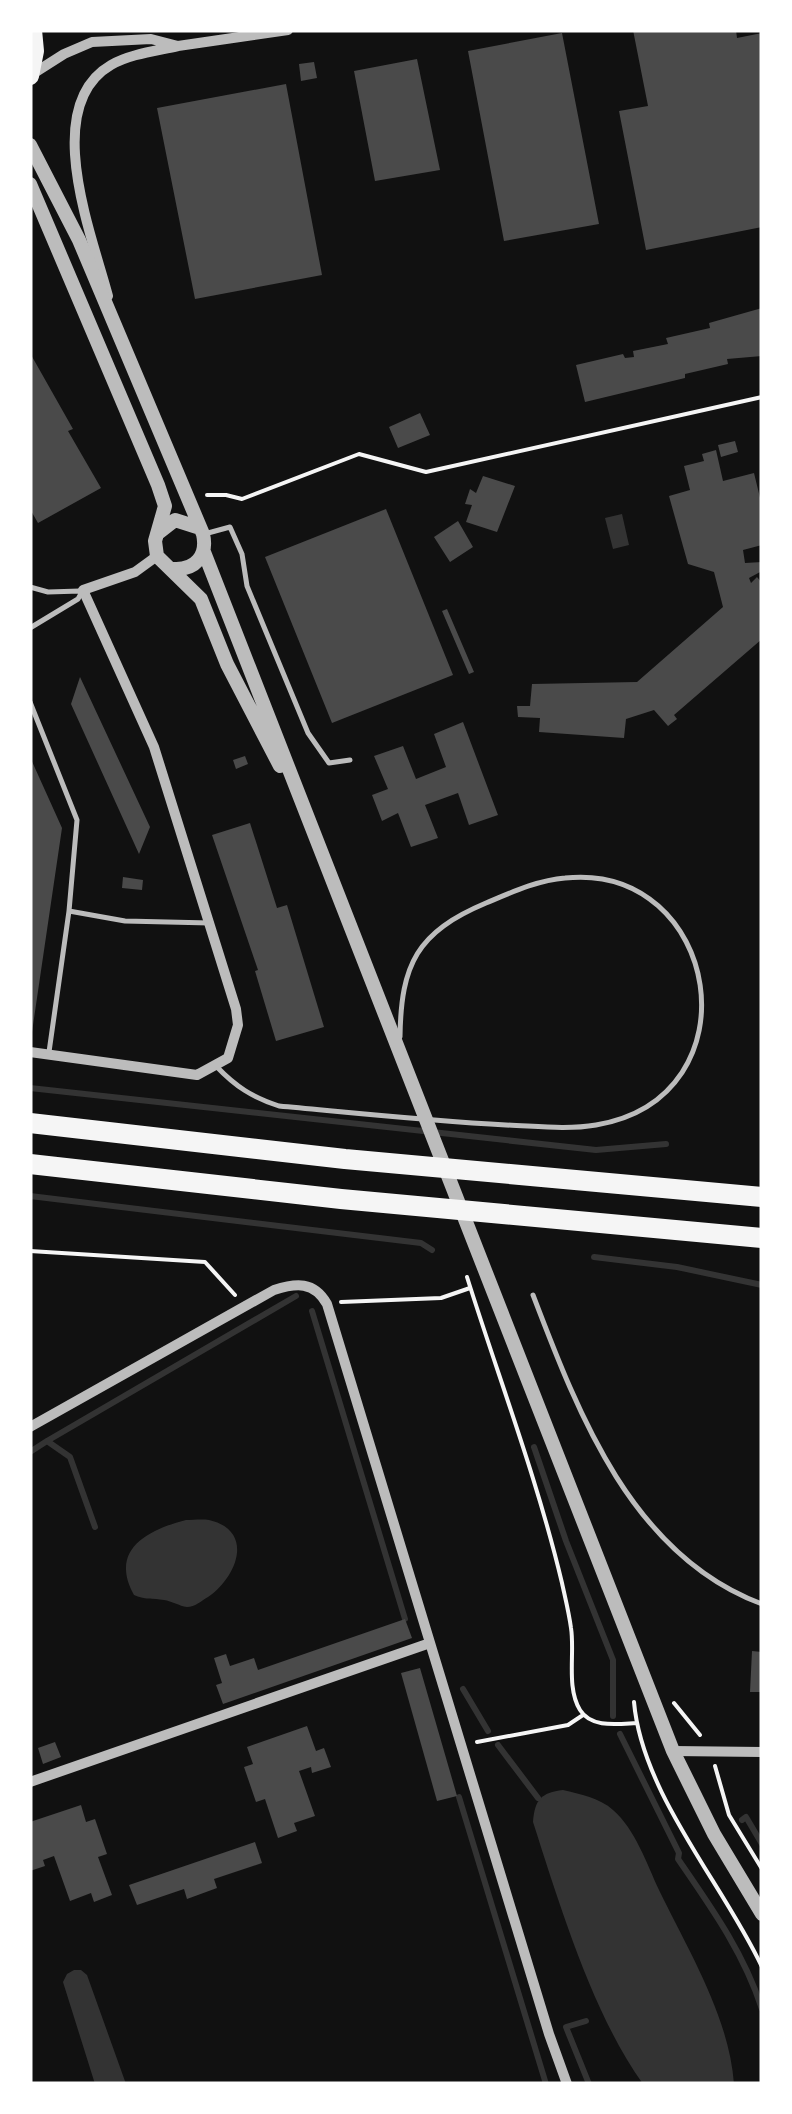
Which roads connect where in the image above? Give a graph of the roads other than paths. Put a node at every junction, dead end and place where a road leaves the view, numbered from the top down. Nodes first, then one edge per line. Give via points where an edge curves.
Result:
1 (33, 30) edge
2 (288, 30) edge
3 (178, 46) junction
4 (30, 76) edge
5 (30, 146) edge
6 (30, 184) edge
7 (116, 326) junction
8 (200, 530) junction
9 (157, 534) junction
10 (204, 552) junction
11 (158, 556) junction
12 (174, 569) junction
13 (30, 586) edge
14 (83, 590) junction
15 (30, 628) edge
16 (30, 702) edge
17 (350, 760) dead end
18 (298, 797) junction
19 (69, 911) junction
20 (210, 923) junction
21 (30, 1052) edge
22 (48, 1054) junction
23 (400, 1055) junction
24 (216, 1066) junction
25 (30, 1123) edge
26 (30, 1164) edge
27 (762, 1197) edge
28 (762, 1238) edge
29 (533, 1295) dead end
30 (30, 1426) edge
31 (762, 1604) edge
32 (430, 1642) junction
33 (673, 1750) junction
34 (762, 1752) edge
35 (30, 1782) edge
36 (762, 1914) edge
37 (567, 2084) edge

1 - 4 main road
2 - 3 street
3 - 4 street via 92,42
3 - 7 street via 100,72 83,93 73,123 82,192
5 - 7 street
6 - 9 street via 158,484 165,506
7 - 8 street
8 - 9 street via 175,520
8 - 10 street
8 - 17 lane via 230,527 308,734 329,762
9 - 11 street
10 - 12 street via 189,568
10 - 18 street
11 - 12 street
11 - 14 street via 135,572
12 - 18 street via 200,599
13 - 14 lane
14 - 15 lane via 78,600
14 - 20 street via 154,747
16 - 19 lane via 77,820
18 - 23 street
19 - 20 lane via 125,921
19 - 22 lane
20 - 24 street via 238,1026 228,1058
21 - 22 street
22 - 24 street via 197,1075
23 - 24 lane via 404,982 430,935 466,912 549,880 599,880 636,893 672,921 698,968 704,1008 686,1068 657,1099 594,1125 458,1122 279,1106 236,1087
23 - 33 street
25 - 27 highway
26 - 28 highway
29 - 31 lane via 602,1455 634,1504 712,1577
30 - 32 street via 292,1284 320,1292
32 - 35 street
32 - 37 street
33 - 34 street
33 - 36 street

